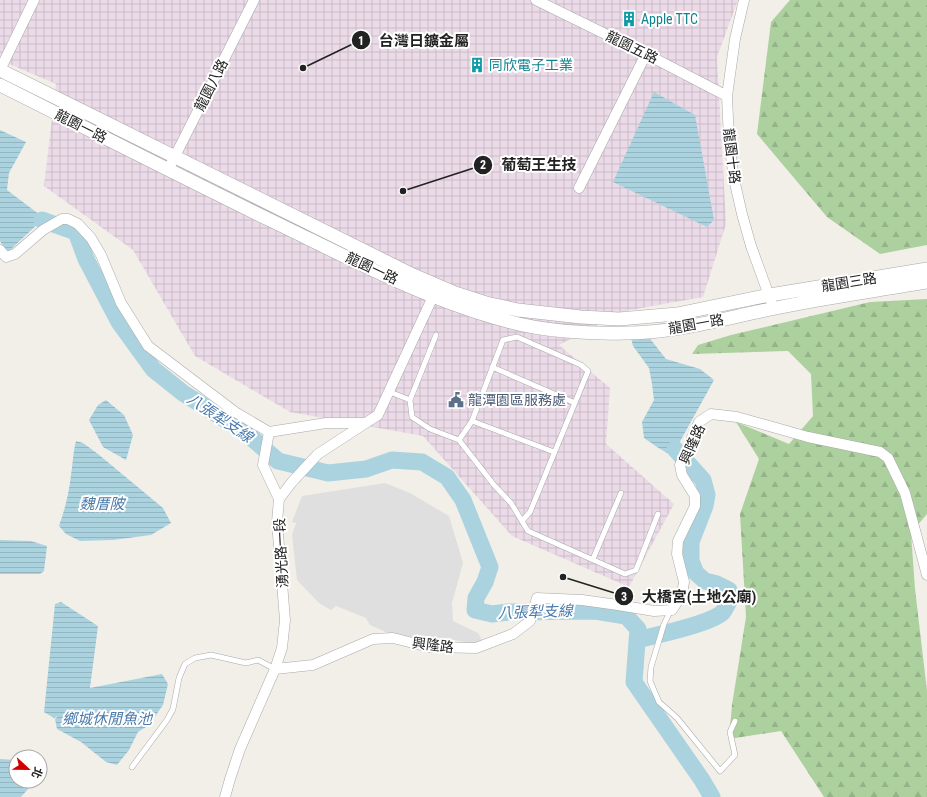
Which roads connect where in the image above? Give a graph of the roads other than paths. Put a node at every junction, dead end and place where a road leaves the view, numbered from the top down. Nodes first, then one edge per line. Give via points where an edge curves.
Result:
1 (34, 0) edge
2 (254, 0) edge
3 (536, 0) edge
4 (744, 0) edge
5 (646, 54) junction
6 (0, 70) edge
7 (0, 85) edge
8 (727, 96) junction
9 (175, 156) junction
10 (168, 170) junction
11 (579, 188) dead end
12 (0, 250) edge
13 (927, 269) edge
14 (927, 282) edge
15 (436, 291) junction
16 (770, 295) junction
17 (773, 309) junction
18 (436, 334) dead end
19 (492, 367) junction
20 (390, 392) junction
21 (410, 400) junction
22 (575, 403) junction
23 (472, 421) junction
24 (365, 423) junction
25 (269, 432) junction
26 (459, 440) junction
27 (554, 452) junction
28 (621, 493) dead end
29 (279, 499) junction
30 (658, 514) dead end
31 (522, 521) junction
32 (593, 559) junction
33 (927, 574) edge
34 (672, 610) junction
35 (275, 668) junction
36 (735, 721) dead end
37 (132, 767) dead end
38 (225, 797) edge

1 - 6 street
2 - 9 street, 龍園八路
3 - 5 street, 龍園五路
4 - 8 street, 龍園十路 via 735,39
5 - 8 street, 龍園五路
5 - 11 street
6 - 9 street, 龍園一路
7 - 10 street, 龍園一路
8 - 16 street, 龍園十路 via 734,179 751,246
9 - 10 street, 龍園八路
9 - 15 street, 龍園一路 via 379,258
10 - 15 street, 龍園一路 via 382,274
12 - 25 street via 6,257 15,254 43,230 62,219 78,224 91,238 121,303 148,346 235,412
13 - 16 street, 龍園三路
14 - 17 street, 龍園三路
15 - 16 street, 龍園一路 via 456,293 518,310 618,319 677,314
15 - 17 street, 龍園一路 via 467,309 509,322 600,333 689,327
15 - 20 street, 湧光路一段
16 - 17 street, 龍園十路
18 - 21 lane
19 - 22 lane
19 - 22 lane via 503,340 517,337 581,365 588,371
19 - 23 lane
20 - 21 lane
20 - 24 street, 湧光路一段 via 378,415
21 - 26 lane via 412,417 430,429
22 - 27 lane
23 - 26 lane
23 - 27 lane
24 - 25 street via 326,423
24 - 29 street, 湧光路一段 via 318,454
25 - 29 street via 263,466
26 - 31 lane via 511,503
27 - 31 lane via 530,512
28 - 32 lane
29 - 35 street, 湧光路一段 via 277,522 286,620 282,648
30 - 32 lane via 636,570 625,574
31 - 32 lane via 528,531
33 - 34 street, 興隆路 via 905,493 888,458 880,452 808,437 737,416 711,414 699,422 680,465 682,475 695,496 695,506 678,541 677,554 684,582 682,594
34 - 35 street, 興隆路 via 654,611 582,600 537,598 530,621 513,634 476,648 429,647 393,638 373,639 313,665
34 - 36 lane via 664,624 651,667 650,681 659,702 677,718 720,771 735,755 730,732
35 - 37 lane via 258,660 246,664 211,655 195,658 185,664 173,709
35 - 38 street, 湧光路一段 via 240,749

